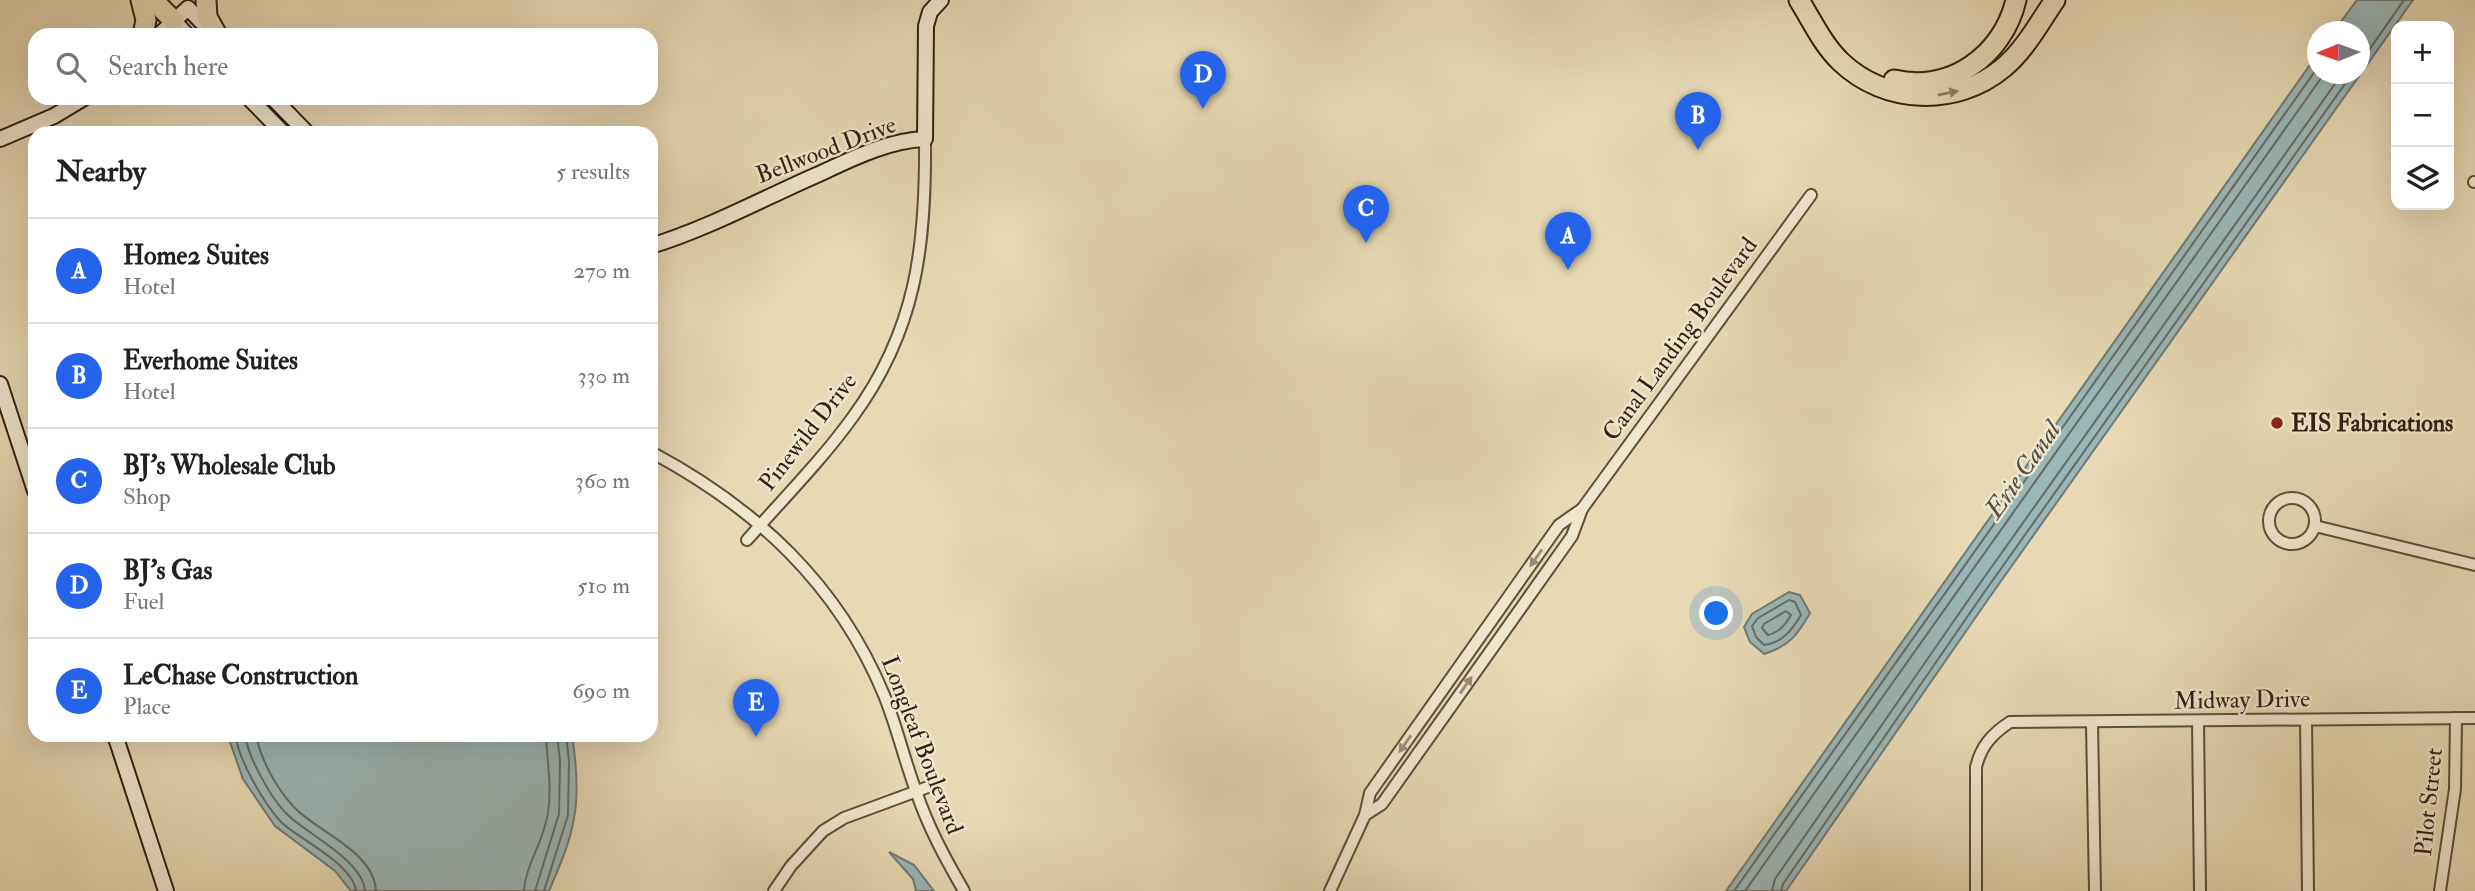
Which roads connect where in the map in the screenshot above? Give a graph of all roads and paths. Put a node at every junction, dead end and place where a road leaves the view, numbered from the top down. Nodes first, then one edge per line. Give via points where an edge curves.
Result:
1 (141, 0) edge
2 (153, 0) edge
3 (206, 0) edge
4 (941, 0) edge
5 (1800, 0) edge
6 (1812, 0) edge
7 (2016, 0) edge
8 (2055, 0) edge
9 (186, 16) edge
10 (144, 28) edge
11 (169, 28) edge
12 (204, 28) edge
13 (212, 28) edge
14 (72, 105) edge
15 (256, 105) edge
16 (280, 105) edge
17 (31, 126) edge
18 (276, 126) edge
19 (300, 126) edge
20 (28, 127) edge
21 (0, 139) edge
22 (925, 139) junction
23 (1811, 195) dead end
24 (658, 243) edge
25 (0, 384) edge
26 (658, 456) edge
27 (28, 470) edge
28 (1582, 509) junction
29 (761, 524) junction
30 (2315, 526) junction
31 (747, 540) dead end
32 (2475, 565) edge
33 (2456, 718) junction
34 (2475, 718) edge
35 (2306, 720) junction
36 (2198, 721) junction
37 (2092, 723) junction
38 (117, 742) edge
39 (929, 787) dead end
40 (916, 792) junction
41 (1365, 815) junction
42 (166, 891) edge
43 (774, 891) edge
44 (964, 891) edge
45 (1329, 891) edge
46 (1976, 891) edge
47 (2095, 891) edge
48 (2200, 891) edge
49 (2308, 891) edge
50 (2440, 891) edge

1 - 10 highway
2 - 9 highway
3 - 13 highway
4 - 22 street, Bellwood Drive via 926,26
5 -> 8 highway via 1830,50 1856,74 1889,91 1928,96 1968,88 1998,72 2022,48
6 - 7 highway via 1835,40 1857,63 1884,77 1917,83 1950,77 1981,60 2003,35
9 - 11 street
9 - 12 street
14 - 17 street
15 - 18 street
16 - 19 street
20 - 21 street
22 - 24 street, Bellwood Drive via 859,156
22 - 29 street, Pinewild Drive via 921,250 894,344 852,420
23 - 28 street, Canal Landing Boulevard
25 - 27 street
26 - 29 street, Longleaf Boulevard
41 -> 28 street, Canal Landing Boulevard via 1390,793 1572,536
28 -> 41 street, Canal Landing Boulevard via 1559,525 1370,793
29 - 31 street, Pinewild Drive
29 - 40 street, Longleaf Boulevard via 814,580 857,640 887,704
30 - 30 street via 2311,507 2300,499 2278,502 2270,514 2274,536 2286,544 2301,543
30 - 32 street
33 - 34 street, Midway Drive
33 - 35 street, Midway Drive
33 - 50 street, Pilot Street via 2455,789
35 - 36 street, Midway Drive
35 - 49 street
36 - 37 street, Midway Drive
36 - 48 street
37 - 46 street, Midway Drive via 2010,722 1986,741 1976,767
37 - 47 street
38 - 42 street
39 - 40 street
40 - 43 street via 844,818 823,831
40 - 44 street, Longleaf Boulevard via 937,844
41 - 45 street, Canal Landing Boulevard

